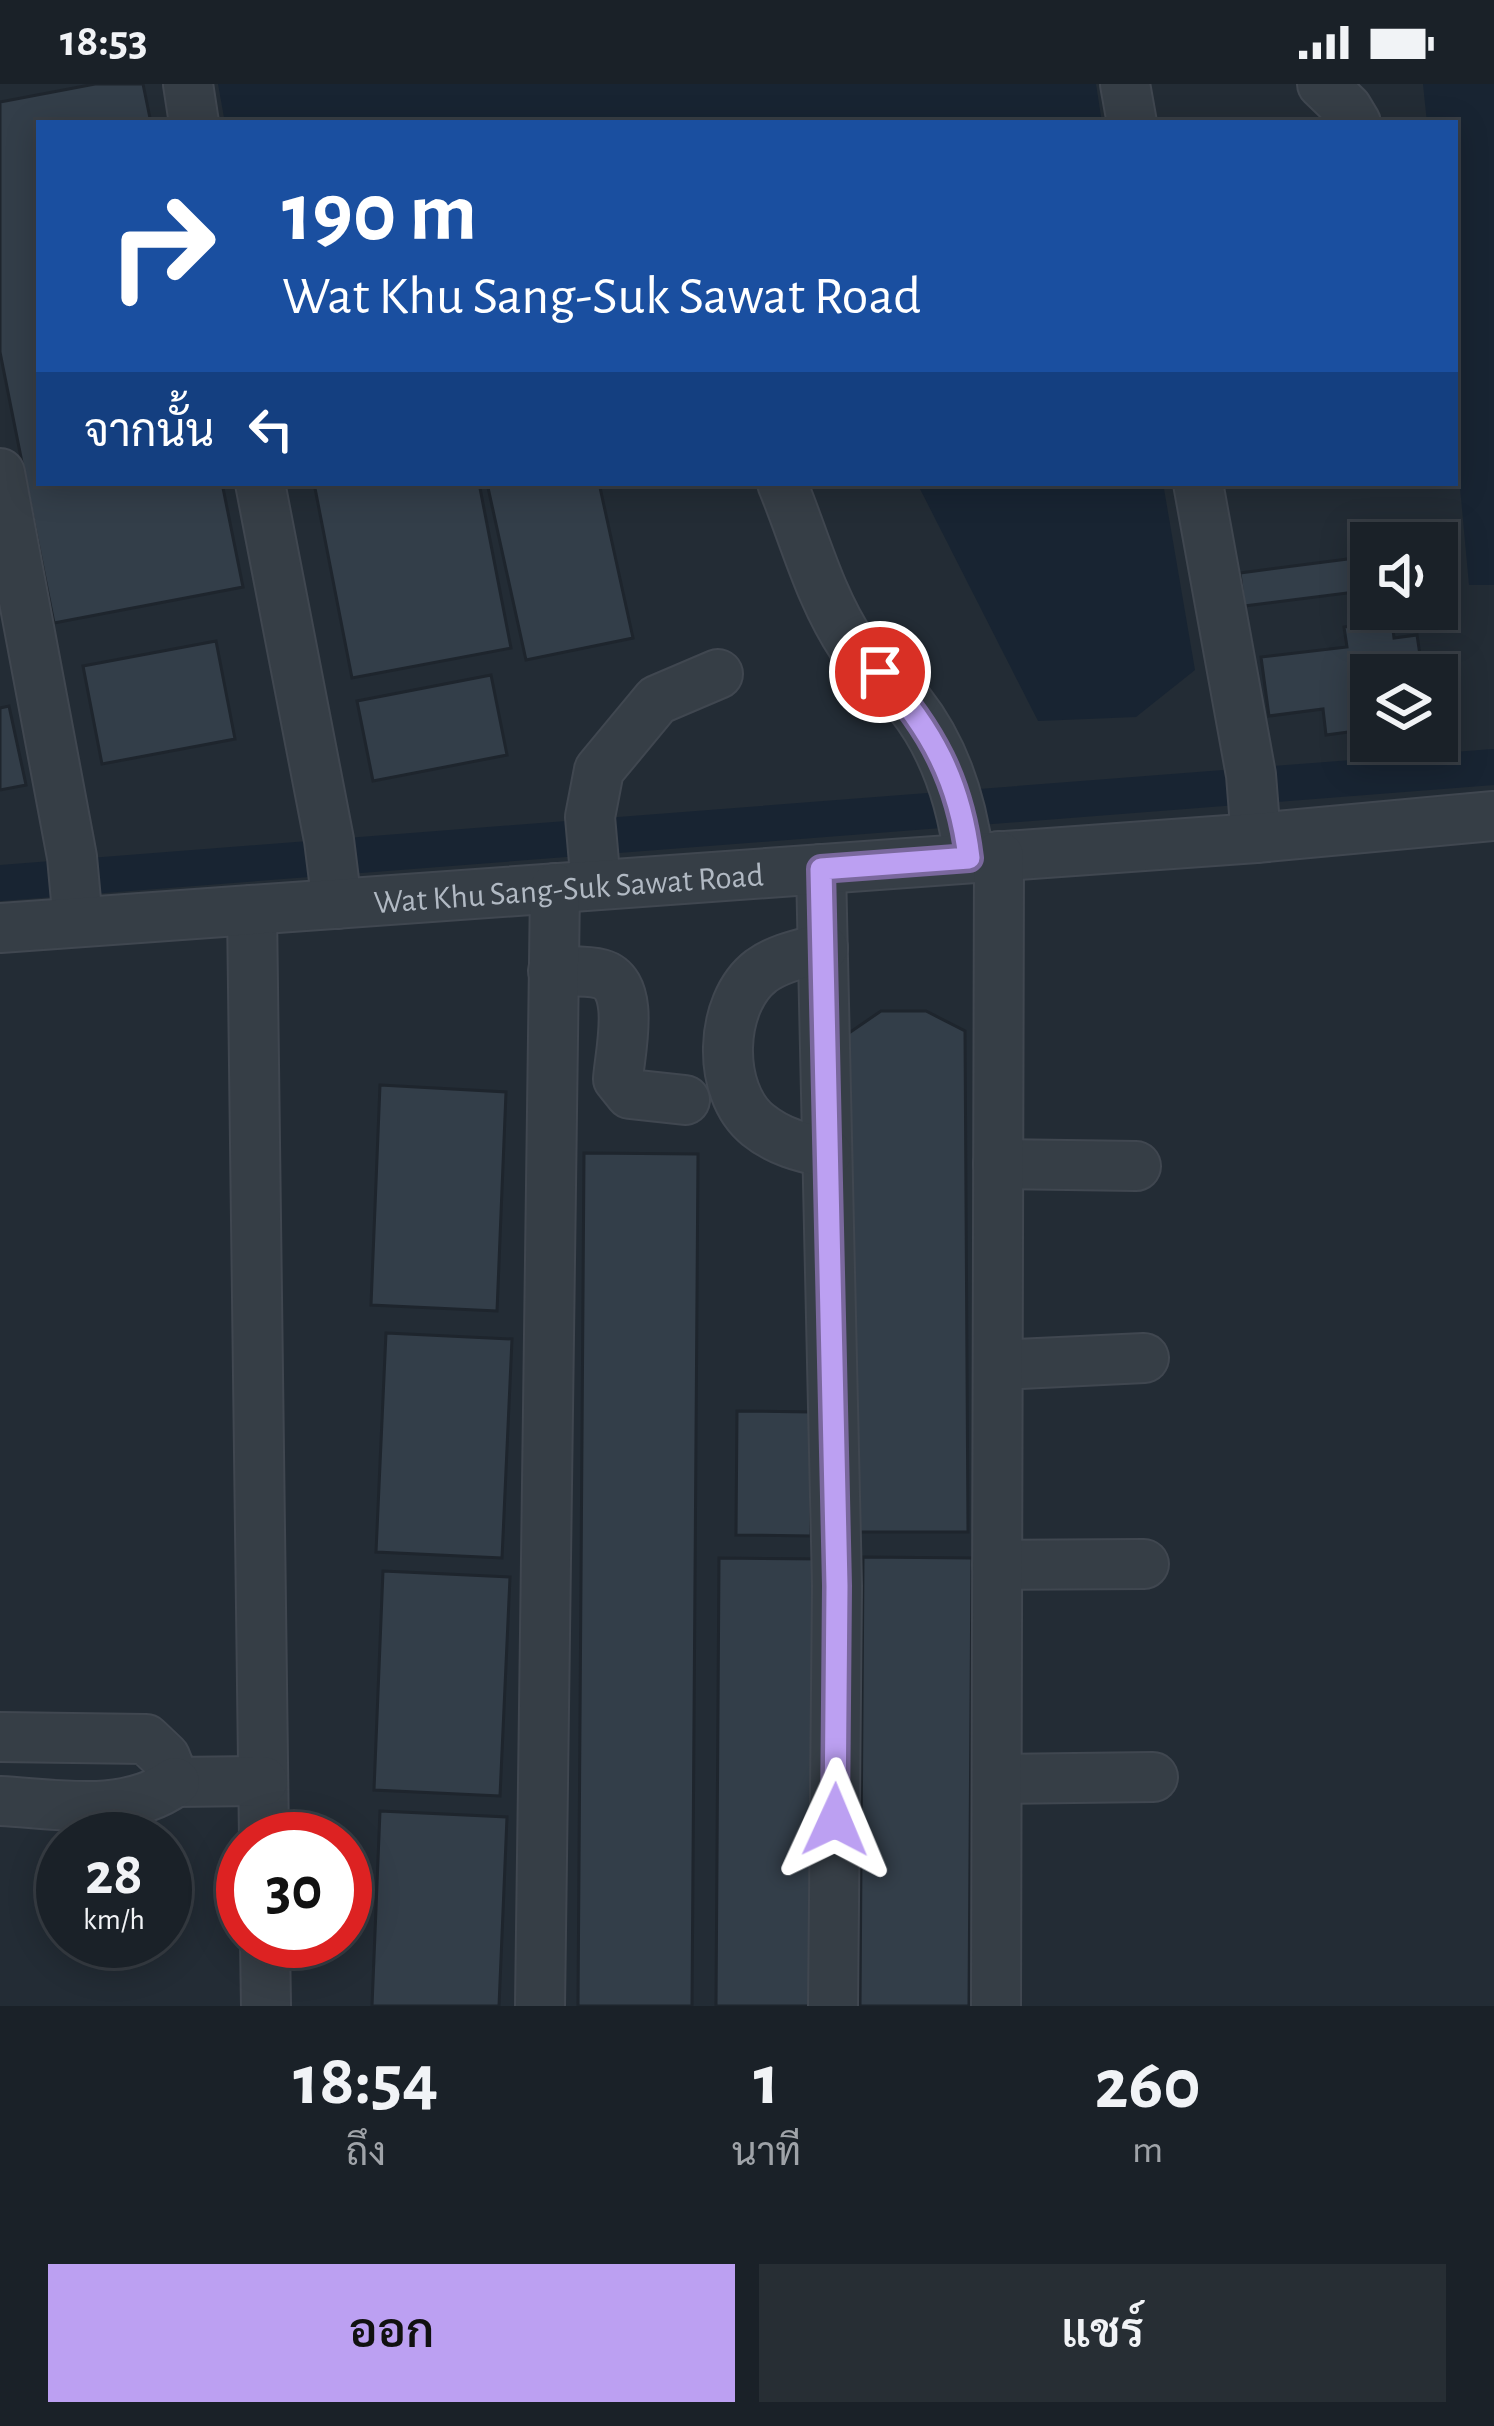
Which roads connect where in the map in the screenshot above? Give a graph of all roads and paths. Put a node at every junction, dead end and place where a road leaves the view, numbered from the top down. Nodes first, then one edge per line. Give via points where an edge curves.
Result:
1 (188, 84) edge
2 (1125, 84) edge
3 (1322, 84) edge
4 (194, 120) edge
5 (1131, 120) edge
6 (1354, 120) edge
7 (0, 473) edge
8 (261, 486) edge
9 (783, 486) edge
10 (1199, 486) edge
11 (718, 674) dead end
12 (1253, 802) junction
13 (1494, 816) edge
14 (973, 836) junction
15 (583, 862) junction
16 (821, 869) junction
17 (333, 874) junction
18 (76, 892) junction
19 (252, 910) junction
20 (0, 928) edge
21 (823, 948) junction
22 (553, 970) junction
23 (685, 1100) dead end
24 (827, 1153) junction
25 (998, 1163) junction
26 (1136, 1166) dead end
27 (1144, 1358) dead end
28 (998, 1365) junction
29 (1144, 1564) dead end
30 (997, 1565) junction
31 (0, 1737) edge
32 (1153, 1777) dead end
33 (997, 1779) junction
34 (263, 1780) junction
35 (175, 1782) junction
36 (0, 1802) edge
37 (264, 1812) edge
38 (265, 1968) edge
39 (266, 2006) edge
40 (540, 2006) edge
41 (833, 2006) edge
42 (996, 2006) edge

1 - 4 street
2 - 5 street
3 - 6 street
7 - 18 street
8 - 17 street
9 - 14 street via 836,619 854,650 913,708
10 - 12 street
11 - 15 street via 657,700 599,770
12 - 13 street, Wat Khu Sang-Suk Sawat Road
12 - 14 street, Wat Khu Sang-Suk Sawat Road
14 - 16 street, Wat Khu Sang-Suk Sawat Road
14 - 25 street
15 - 16 street, Wat Khu Sang-Suk Sawat Road
15 - 17 street, Wat Khu Sang-Suk Sawat Road
15 - 22 street
16 - 21 street
17 - 19 street, Wat Khu Sang-Suk Sawat Road
18 - 19 street, Wat Khu Sang-Suk Sawat Road
18 - 20 street, Wat Khu Sang-Suk Sawat Road
19 - 34 street
21 - 24 street
21 - 24 street via 778,960 747,986 729,1025 729,1067 753,1122 784,1143
22 - 23 street via 618,984 618,1079 630,1094
22 - 40 street
24 - 41 street via 837,1586
25 - 26 street
25 - 28 street
27 - 28 street
28 - 30 street
29 - 30 street
30 - 33 street
31 - 35 street via 146,1739
32 - 33 street
33 - 42 street
34 - 35 street
34 - 37 street
35 - 36 street via 136,1802
38 - 39 street

